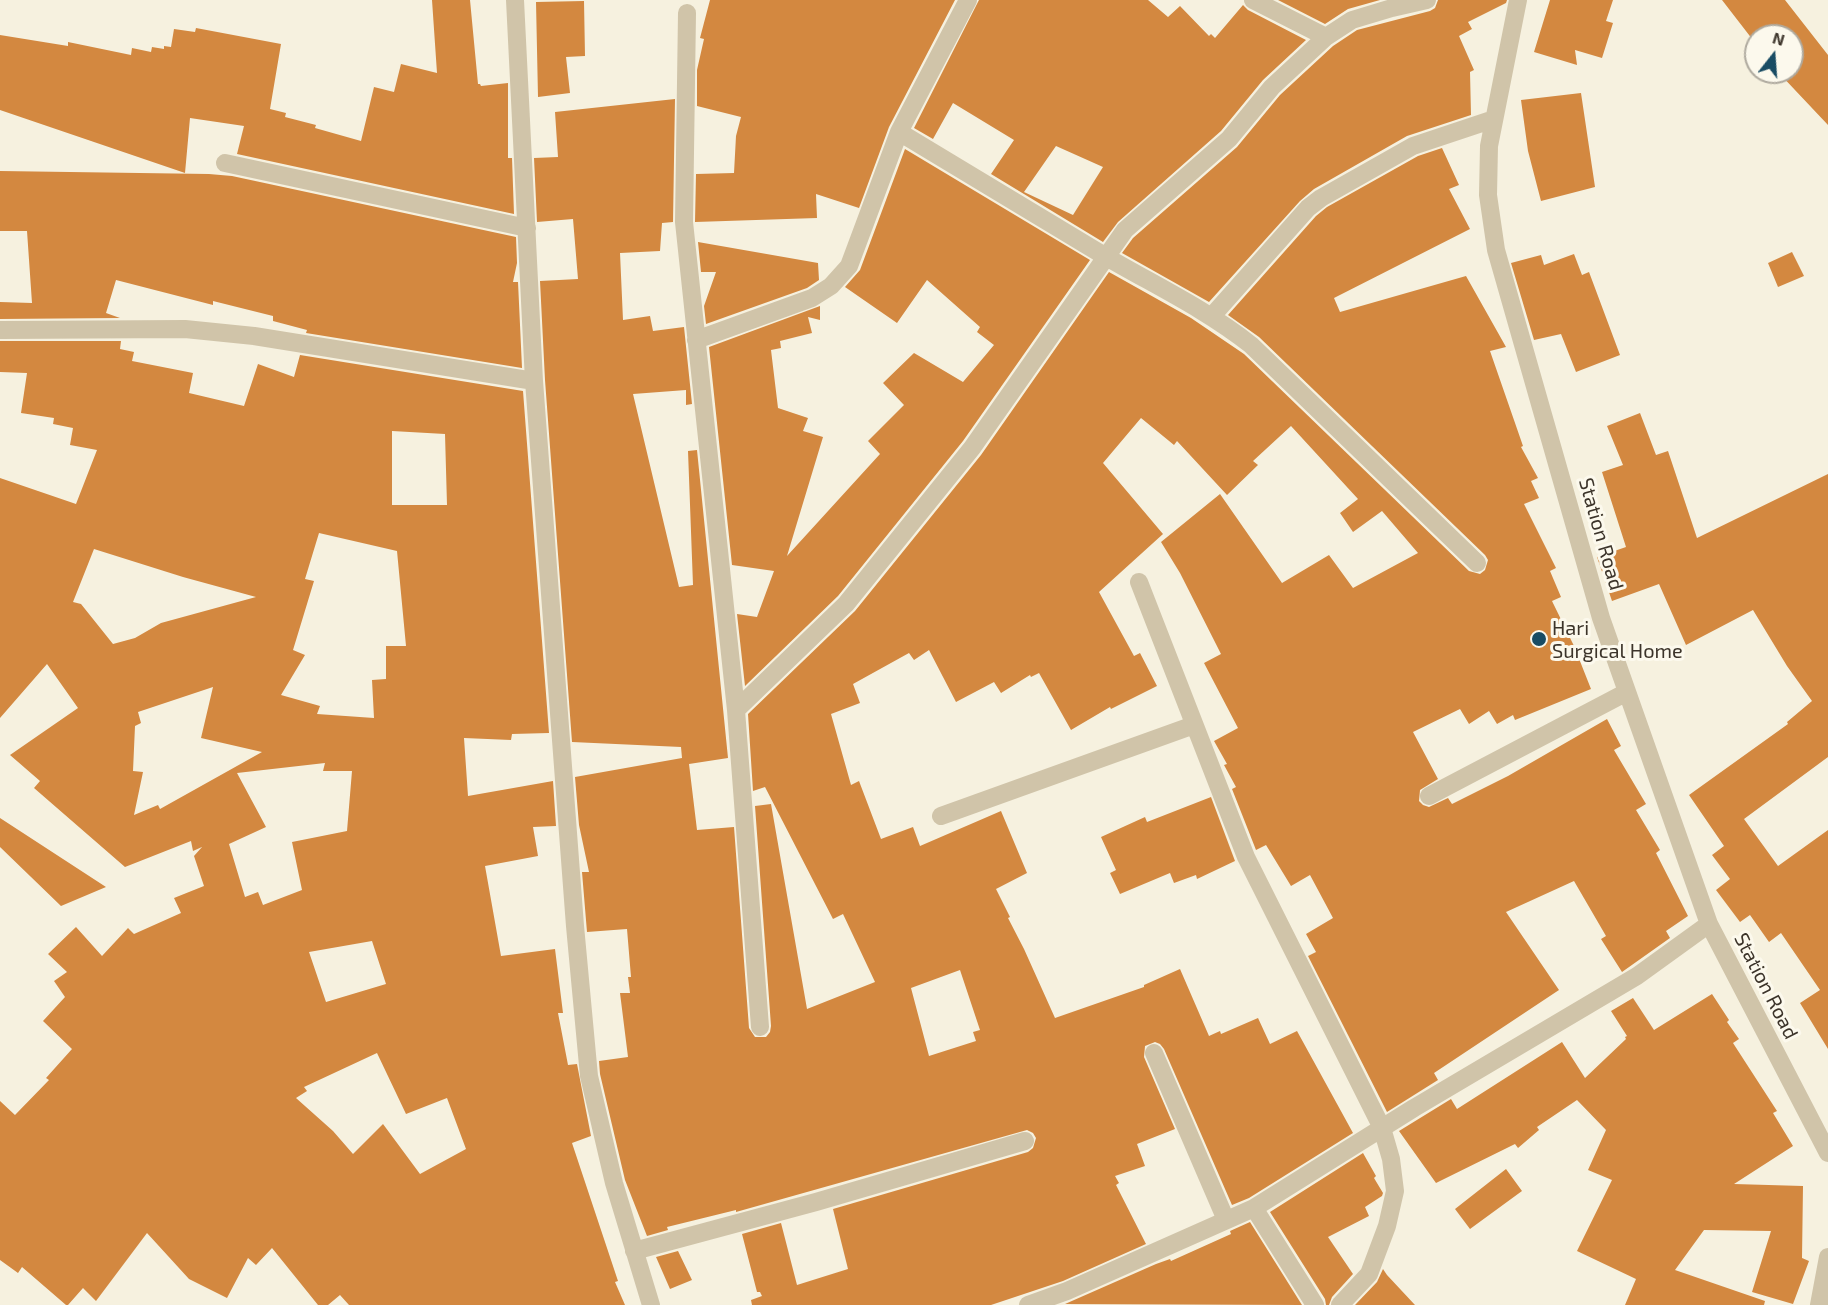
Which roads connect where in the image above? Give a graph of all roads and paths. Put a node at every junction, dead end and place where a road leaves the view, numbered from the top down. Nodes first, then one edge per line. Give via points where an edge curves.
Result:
1 (515, 0) edge
2 (968, 0) edge
3 (1253, 0) edge
4 (1427, 0) edge
5 (1518, 0) edge
6 (687, 13) dead end
7 (1326, 37) junction
8 (1494, 119) junction
9 (899, 132) junction
10 (225, 164) dead end
11 (527, 228) junction
12 (1106, 256) junction
13 (1212, 316) junction
14 (0, 330) edge
15 (696, 340) junction
16 (534, 381) junction
17 (1477, 563) dead end
18 (1139, 582) dead end
19 (1627, 692) junction
20 (736, 710) junction
21 (1194, 725) junction
22 (1429, 796) dead end
23 (941, 816) dead end
24 (1709, 924) junction
25 (760, 1027) dead end
26 (1154, 1053) dead end
27 (1382, 1128) junction
28 (1025, 1141) dead end
29 (1828, 1153) edge
30 (1254, 1208) junction
31 (1226, 1221) junction
32 (634, 1251) junction
33 (1828, 1257) edge
34 (651, 1305) edge
35 (1028, 1305) edge
36 (1315, 1305) edge
37 (1340, 1305) edge
38 (1819, 1305) edge

1 - 11 street
2 - 9 street
3 - 7 street
4 - 7 street via 1353,20
5 - 8 street, Station Road
6 - 15 street via 684,222
7 - 12 street via 1272,87 1229,139 1125,230
8 - 13 street via 1413,146 1321,198
8 - 19 street, Station Road via 1488,195 1496,250 1601,618
9 - 12 street
9 - 15 street via 849,266 831,286 812,298
10 - 11 street
11 - 16 street
12 - 13 street
12 - 20 street via 972,447 846,604
13 - 17 street via 1251,345
14 - 16 street via 185,330 254,336
15 - 20 street
16 - 32 street via 589,1076
18 - 21 street
19 - 22 street
19 - 24 street, Station Road
20 - 25 street
21 - 23 street
21 - 27 street via 1246,856
24 - 27 street via 1637,976
24 - 29 street, Station Road
26 - 31 street
27 - 30 street
27 - 37 street via 1395,1191 1387,1226 1369,1274
28 - 32 street
30 - 31 street
30 - 36 street
31 - 35 street
32 - 34 street
33 - 38 street

